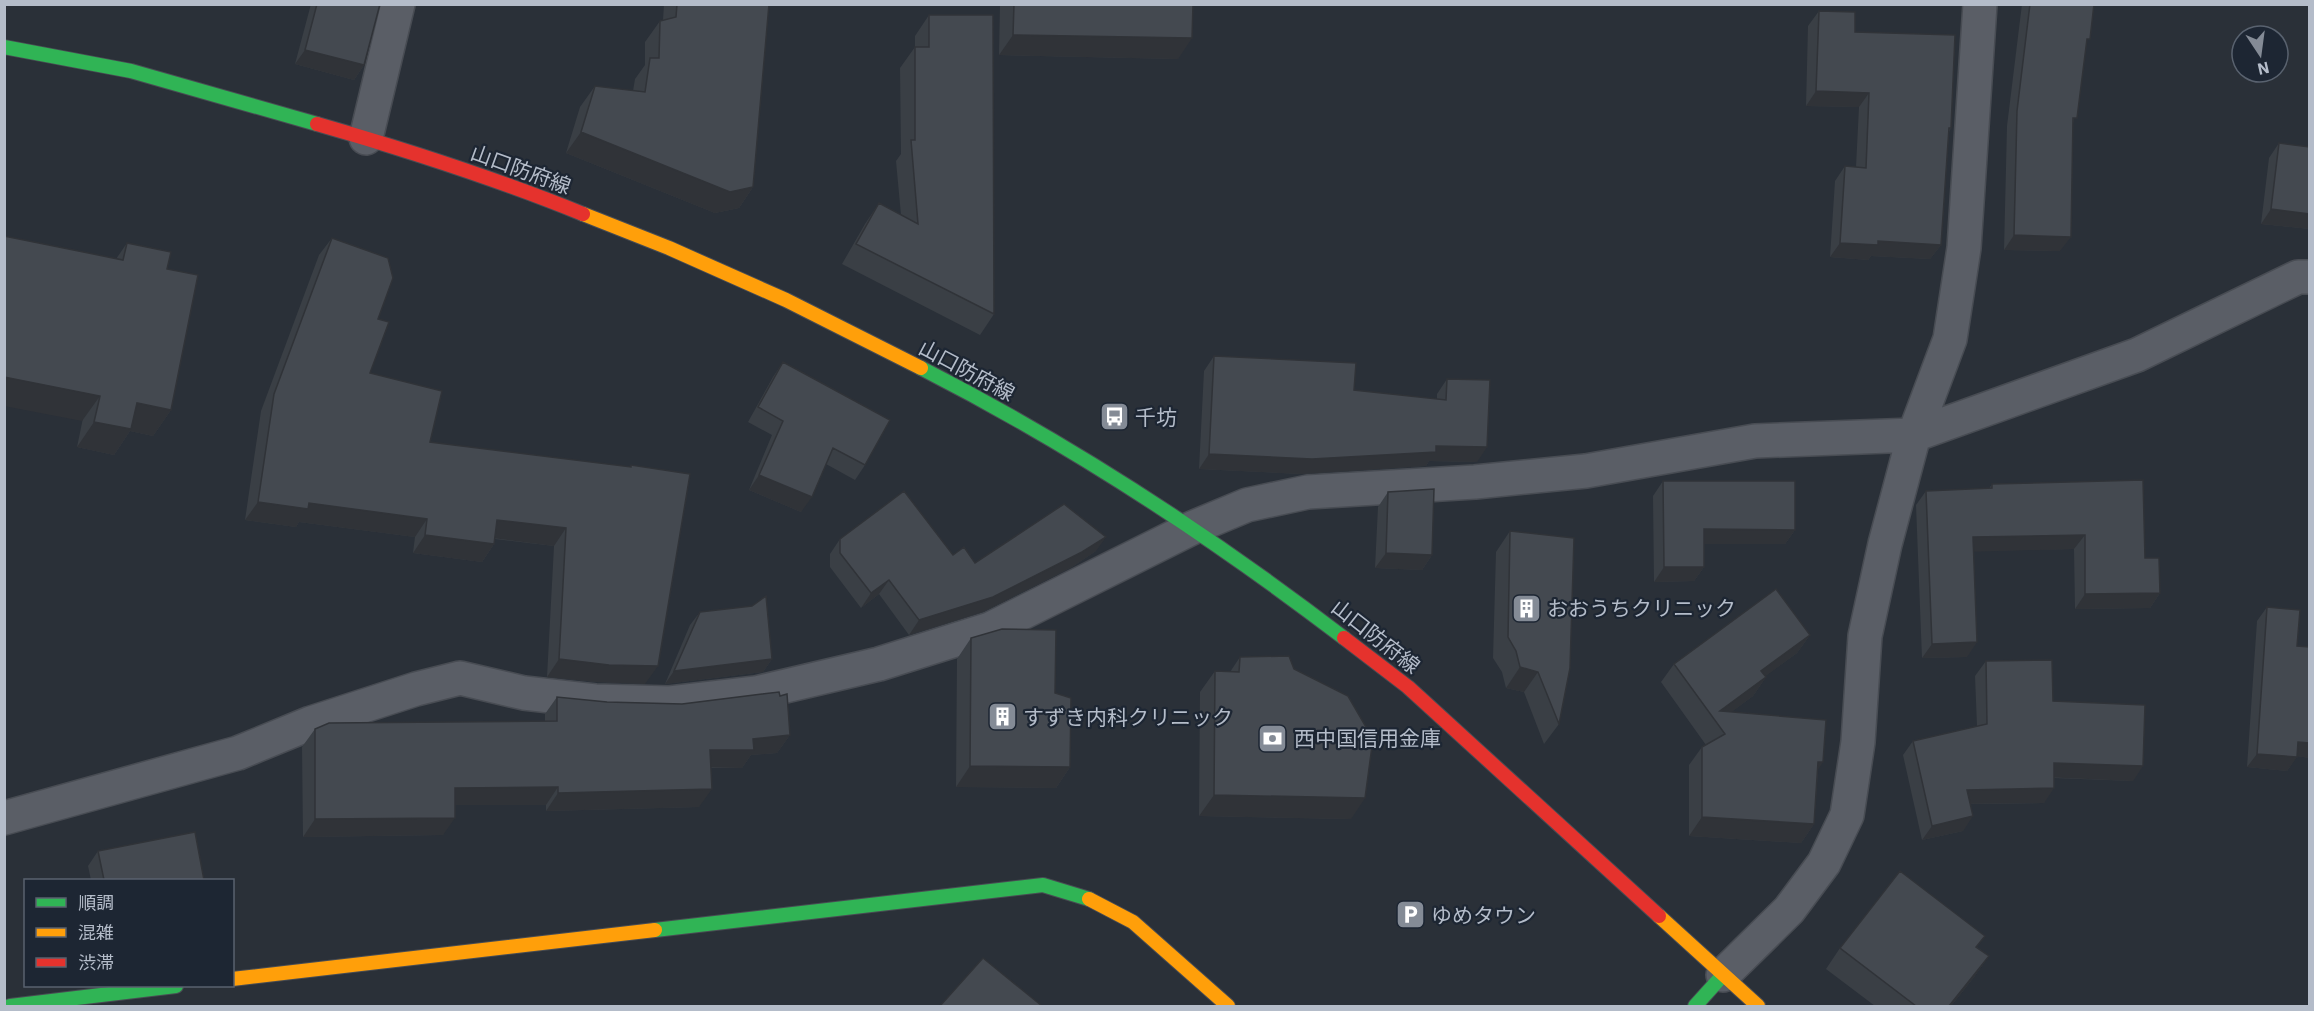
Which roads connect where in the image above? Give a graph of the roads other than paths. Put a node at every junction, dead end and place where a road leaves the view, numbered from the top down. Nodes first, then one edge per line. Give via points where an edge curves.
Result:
1 (398, 4) edge
2 (1980, 4) edge
3 (4, 47) edge
4 (366, 138) junction
5 (2310, 277) edge
6 (1914, 435) junction
7 (1192, 528) junction
8 (4, 818) edge
9 (1723, 975) junction
10 (234, 979) edge
11 (168, 987) edge
12 (10, 1006) edge
13 (1228, 1006) edge
14 (1695, 1006) edge
15 (1758, 1006) edge

1 - 4 street
2 - 6 street via 1964,248 1950,339
3 - 4 main road, 山口防府線 via 131,71
4 - 7 main road, 山口防府線 via 532,193 786,300 954,385
5 - 6 street via 2298,278 2137,355
6 - 7 street via 1755,441 1586,471 1308,492 1247,505
6 - 9 street via 1865,636 1858,742 1846,815 1824,863 1789,910
7 - 8 street via 990,629 879,664 756,693 670,703 534,694 460,678 311,723 238,753
7 - 9 main road, 山口防府線 via 1408,687
9 - 14 main road
9 - 15 main road, 山口防府線
10 - 13 main road via 1043,885 1095,901 1133,922
11 - 12 main road

